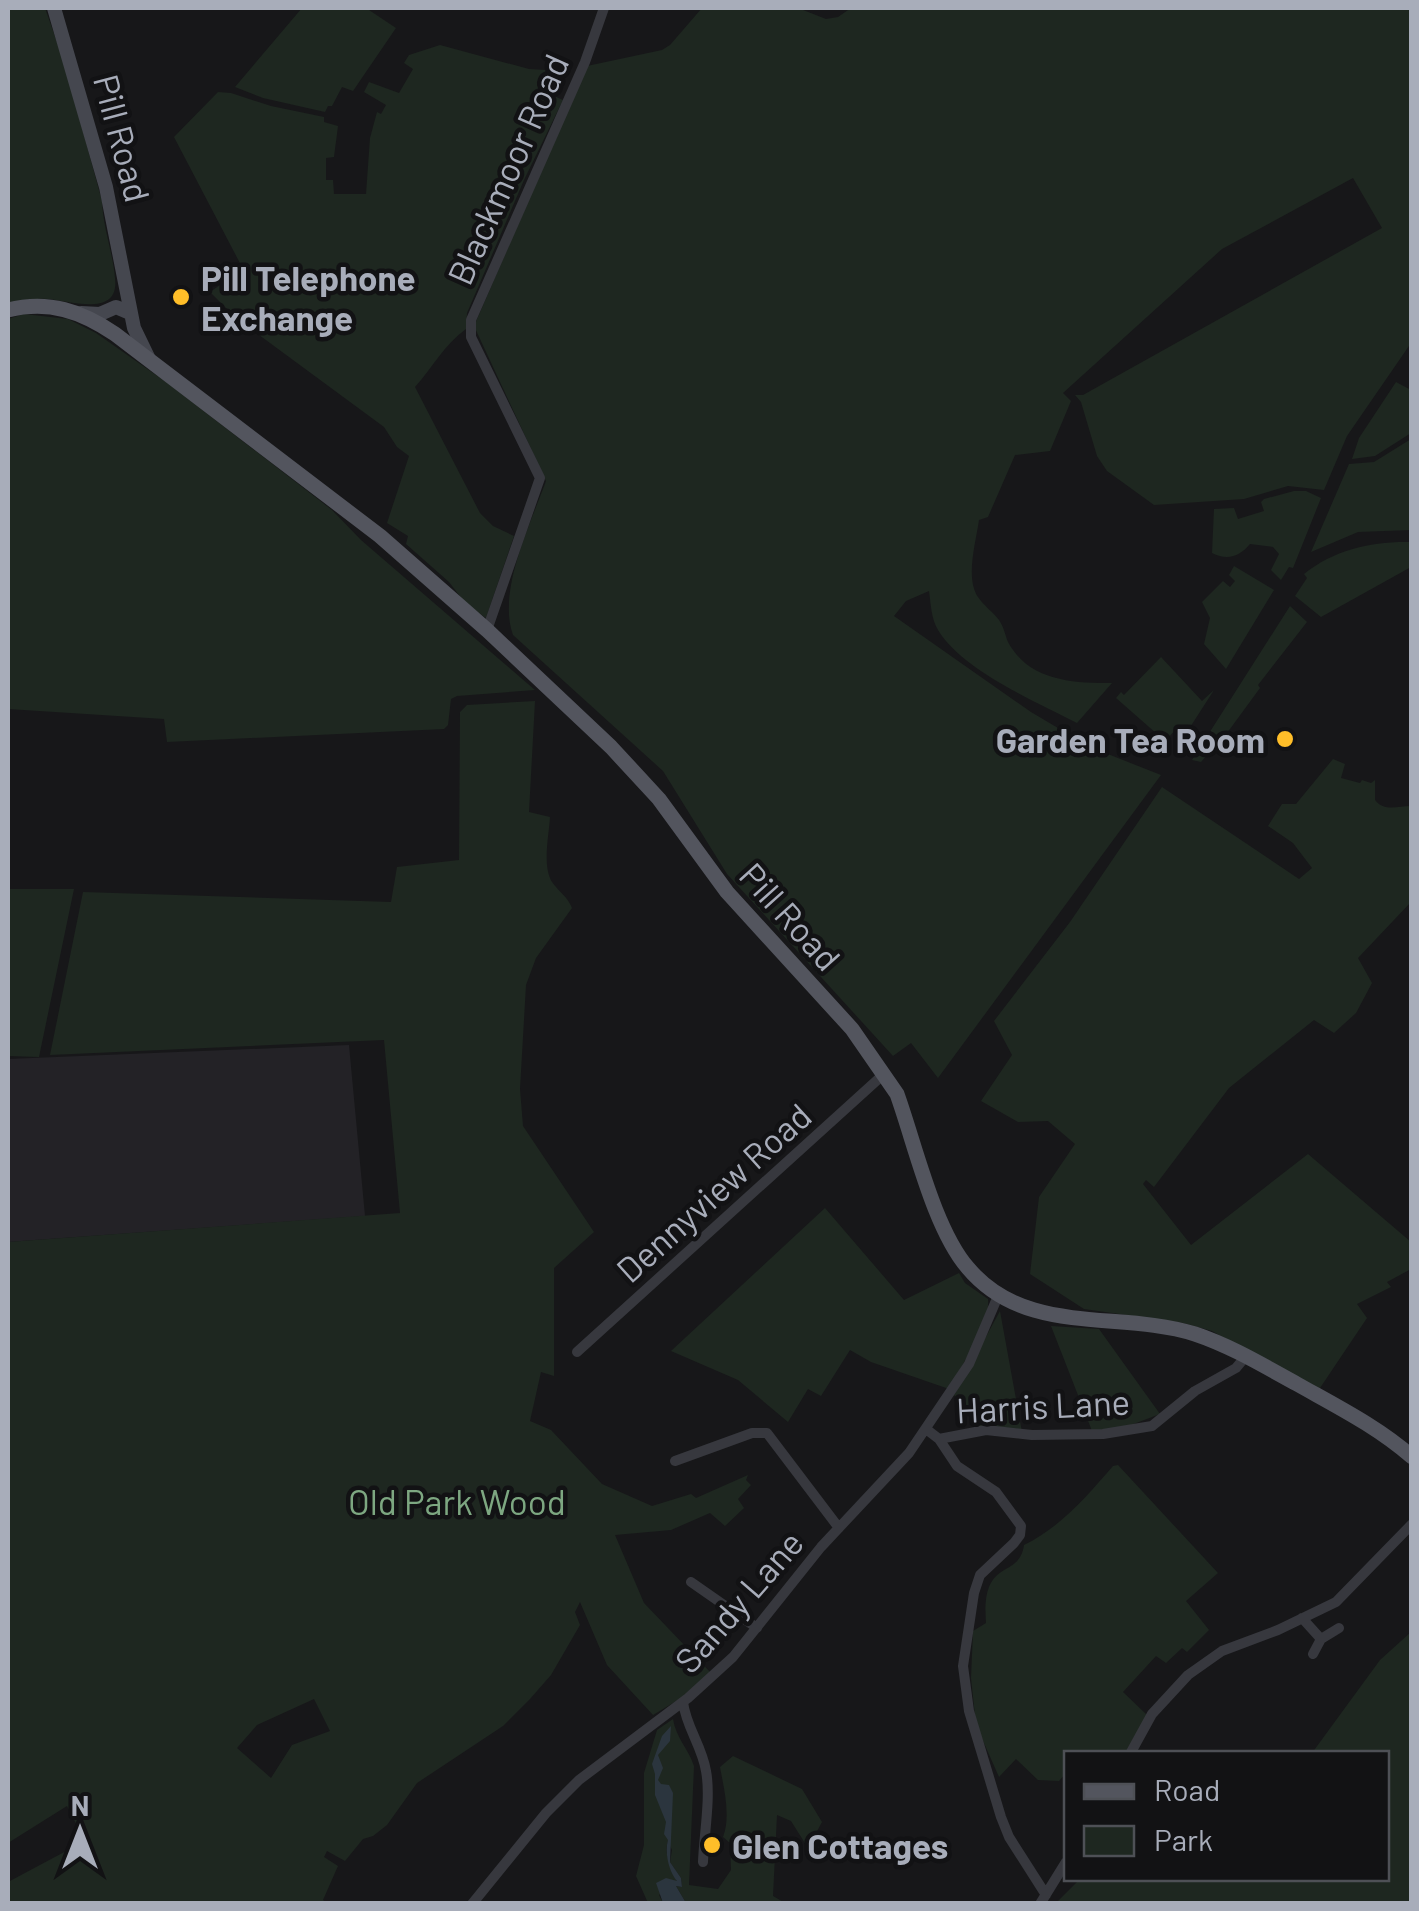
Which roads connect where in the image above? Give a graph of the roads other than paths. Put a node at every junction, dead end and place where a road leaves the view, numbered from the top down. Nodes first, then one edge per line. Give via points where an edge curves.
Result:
1 (54, 8) edge
2 (604, 8) edge
3 (8, 310) edge
4 (81, 313) junction
5 (124, 324) junction
6 (487, 630) junction
7 (885, 1073) junction
8 (998, 1296) junction
9 (577, 1351) dead end
10 (1246, 1356) junction
11 (926, 1428) junction
12 (939, 1439) junction
13 (1412, 1458) edge
14 (675, 1461) dead end
15 (1412, 1524) edge
16 (839, 1528) junction
17 (691, 1582) dead end
18 (1302, 1618) junction
19 (758, 1628) junction
20 (1339, 1628) dead end
21 (1321, 1639) junction
22 (1313, 1654) dead end
23 (683, 1702) junction
24 (1132, 1751) edge
25 (703, 1862) dead end
26 (1064, 1865) edge
27 (1043, 1899) edge
28 (472, 1904) edge

1 - 5 street, Pill Road via 122,256
2 - 6 street, Blackmoor Road via 471,320 472,337 540,478
3 - 4 main road via 48,306
4 - 5 main road, Pill Road
4 - 5 street
5 - 6 main road, Pill Road via 149,359 344,508
6 - 7 main road, Pill Road via 634,770 718,881
7 - 8 main road, Pill Road via 949,1240
7 - 9 street, Dennyview Road
8 - 10 main road, Pill Road via 1036,1312 1192,1333
8 - 11 street, Sandy Lane via 969,1364
10 - 12 street, Harris Lane via 1152,1426 1103,1434 986,1430
10 - 13 main road, Pill Road via 1368,1425
11 - 12 street
11 - 16 street, Sandy Lane
12 - 27 street via 957,1466 996,1492 1021,1526 1014,1543 980,1575 966,1638 964,1690 1000,1817
14 - 16 street via 767,1433
15 - 18 street via 1336,1602
16 - 19 street, Sandy Lane
17 - 19 street
18 - 21 street
18 - 24 street via 1222,1651 1188,1675 1152,1714
19 - 23 street, Sandy Lane
20 - 21 street
21 - 22 street
23 - 25 street via 707,1772
23 - 28 street, Sandy Lane via 580,1780
26 - 27 street

